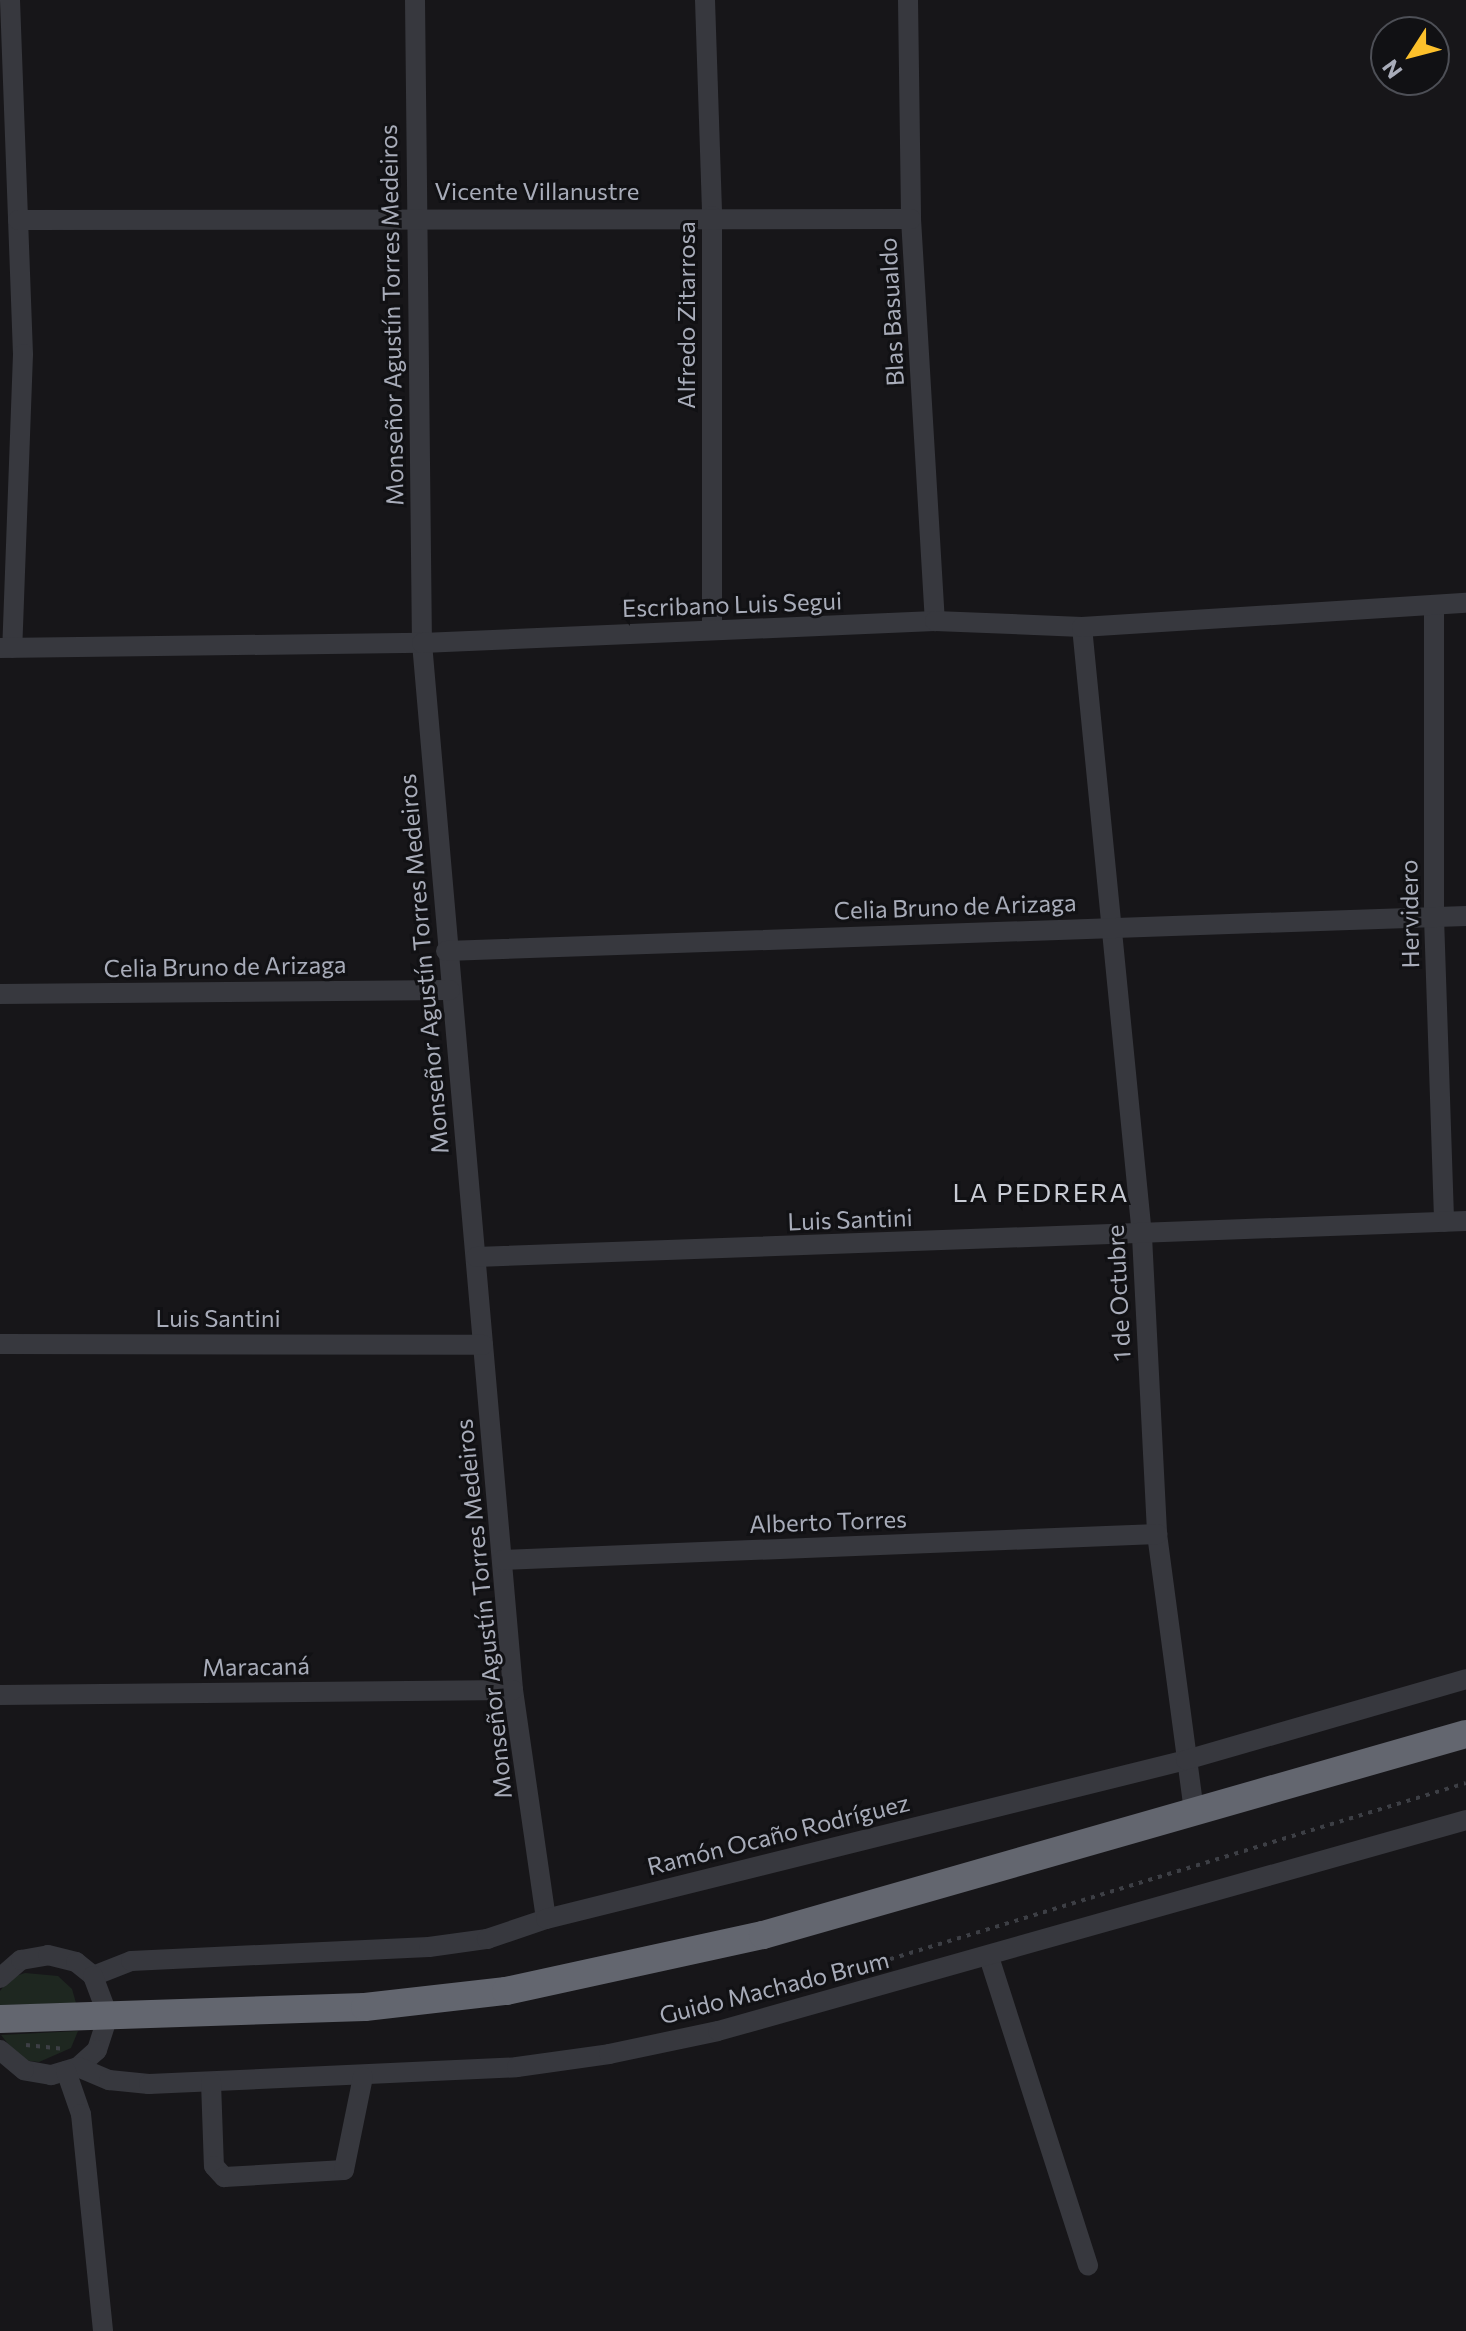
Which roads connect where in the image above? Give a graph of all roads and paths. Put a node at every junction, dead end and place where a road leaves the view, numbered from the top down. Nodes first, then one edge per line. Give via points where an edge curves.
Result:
1 (10, 0) edge
2 (415, 0) edge
3 (705, 0) edge
4 (908, 0) edge
5 (712, 216) junction
6 (416, 218) junction
7 (911, 219) junction
8 (18, 220) junction
9 (9, 262) edge
10 (1466, 603) edge
11 (1434, 605) junction
12 (935, 621) junction
13 (1082, 627) junction
14 (712, 630) junction
15 (422, 643) junction
16 (6, 648) edge
17 (1466, 916) edge
18 (1434, 917) junction
19 (1113, 926) junction
20 (446, 951) junction
21 (450, 990) junction
22 (0, 994) edge
23 (1466, 1221) edge
24 (1444, 1222) junction
25 (1142, 1236) junction
26 (476, 1257) junction
27 (0, 1344) edge
28 (483, 1345) junction
29 (1157, 1534) junction
30 (502, 1560) junction
31 (1466, 1679) edge
32 (513, 1690) junction
33 (0, 1695) edge
34 (1466, 1734) edge
35 (1186, 1760) junction
36 (1466, 1783) edge
37 (1194, 1812) junction
38 (1464, 1827) edge
39 (546, 1919) junction
40 (989, 1957) junction
41 (21, 1960) junction
42 (0, 1961) edge
43 (866, 1966) dead end
44 (93, 1976) junction
45 (0, 1978) edge
46 (108, 2016) junction
47 (0, 2019) edge
48 (5, 2054) edge
49 (78, 2065) junction
50 (363, 2077) junction
51 (211, 2082) junction
52 (1088, 2266) dead end
53 (103, 2331) edge

1 - 8 street
2 - 6 street, Monseñor Agustín Torres Medeiros
3 - 5 street, Alfredo Zitarrosa
4 - 7 street, Blas Basualdo
5 - 6 street, Vicente Villanustre
5 - 7 street, Vicente Villanustre
5 - 14 street, Alfredo Zitarrosa
6 - 8 street, Vicente Villanustre
6 - 15 street, Monseñor Agustín Torres Medeiros
7 - 12 street, Blas Basualdo
8 - 9 street
9 - 16 street via 23,354
10 - 11 street, Escribano Luis Segui
11 - 13 street, Escribano Luis Segui
11 - 18 street, Hervidero
12 - 13 street, Escribano Luis Segui
12 - 14 street, Escribano Luis Segui
13 - 19 street, 1 de Octubre
14 - 15 street, Escribano Luis Segui
15 - 16 street, Escribano Luis Segui
15 - 20 street, Monseñor Agustín Torres Medeiros
17 - 18 street, Celia Bruno de Arizaga
18 - 19 street, Celia Bruno de Arizaga
18 - 24 street, Hervidero
19 - 20 street, Celia Bruno de Arizaga
19 - 25 street, 1 de Octubre
20 - 21 street, Monseñor Agustín Torres Medeiros
21 - 22 street, Celia Bruno de Arizaga
21 - 26 street, Monseñor Agustín Torres Medeiros
23 - 24 street, Luis Santini
24 - 25 street, Luis Santini
25 - 26 street, Luis Santini
25 - 29 street, 1 de Octubre
26 - 28 street, Monseñor Agustín Torres Medeiros
27 - 28 street, Luis Santini
28 - 30 street, Monseñor Agustín Torres Medeiros
29 - 30 street, Alberto Torres
29 - 35 street, 1 de Octubre
30 - 32 street, Monseñor Agustín Torres Medeiros
31 - 35 street, Ramón Ocaño Rodríguez
32 - 33 street, Maracaná
32 - 39 street, Monseñor Agustín Torres Medeiros
34 - 37 highway
35 - 37 street, 1 de Octubre
35 - 39 street, Ramón Ocaño Rodríguez
36 - 43 path
37 - 46 highway via 763,1935 506,1991 365,2007
38 - 40 street, Guido Machado Brum
39 - 44 street, Ramón Ocaño Rodríguez via 487,1939 429,1947 131,1961
40 - 50 street, Guido Machado Brum via 718,2031 609,2054 517,2067
40 - 52 street
41 - 42 street
41 - 44 street via 48,1955 76,1962
41 - 45 street
44 - 46 street
46 - 47 highway
46 - 49 street via 104,2035
48 - 49 street, Guido Machado Brum via 24,2070 51,2075
48 - 49 path via 55,2045
49 - 51 street, Guido Machado Brum via 109,2080
49 - 53 street
50 - 51 street, Guido Machado Brum
50 - 51 street via 344,2170 224,2177 214,2166

